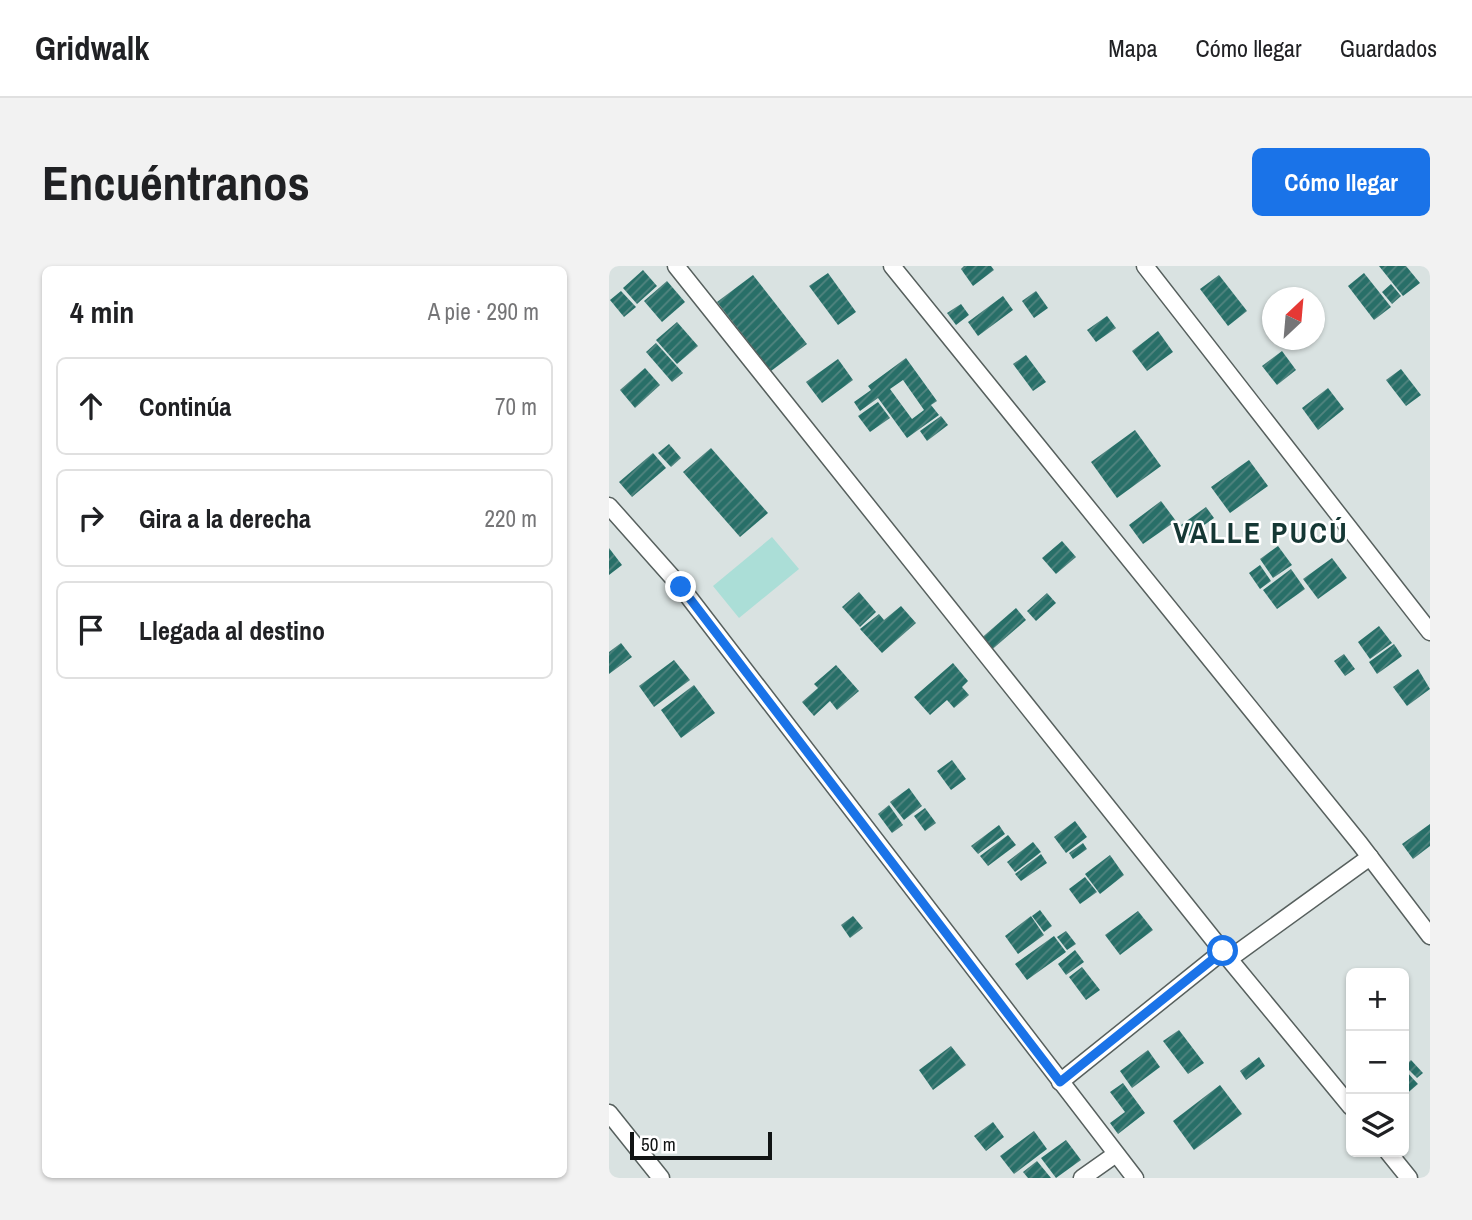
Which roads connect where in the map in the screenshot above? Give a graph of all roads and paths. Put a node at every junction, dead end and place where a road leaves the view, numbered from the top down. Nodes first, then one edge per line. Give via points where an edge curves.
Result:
1 (676, 266) edge
2 (892, 266) edge
3 (1145, 266) edge
4 (609, 506) edge
5 (1430, 632) edge
6 (1370, 857) junction
7 (1430, 936) edge
8 (1226, 955) junction
9 (1060, 1082) junction
10 (1346, 1101) edge
11 (609, 1113) edge
12 (1116, 1154) junction
13 (1392, 1157) edge
14 (661, 1178) edge
15 (1082, 1178) edge
16 (1135, 1178) edge
17 (1409, 1178) edge

1 - 8 street
2 - 6 street
3 - 5 street
4 - 9 street via 681,587
6 - 7 street
6 - 8 street
8 - 9 street
8 - 10 street
9 - 12 street
11 - 14 street
12 - 15 street
12 - 16 street
13 - 17 street

